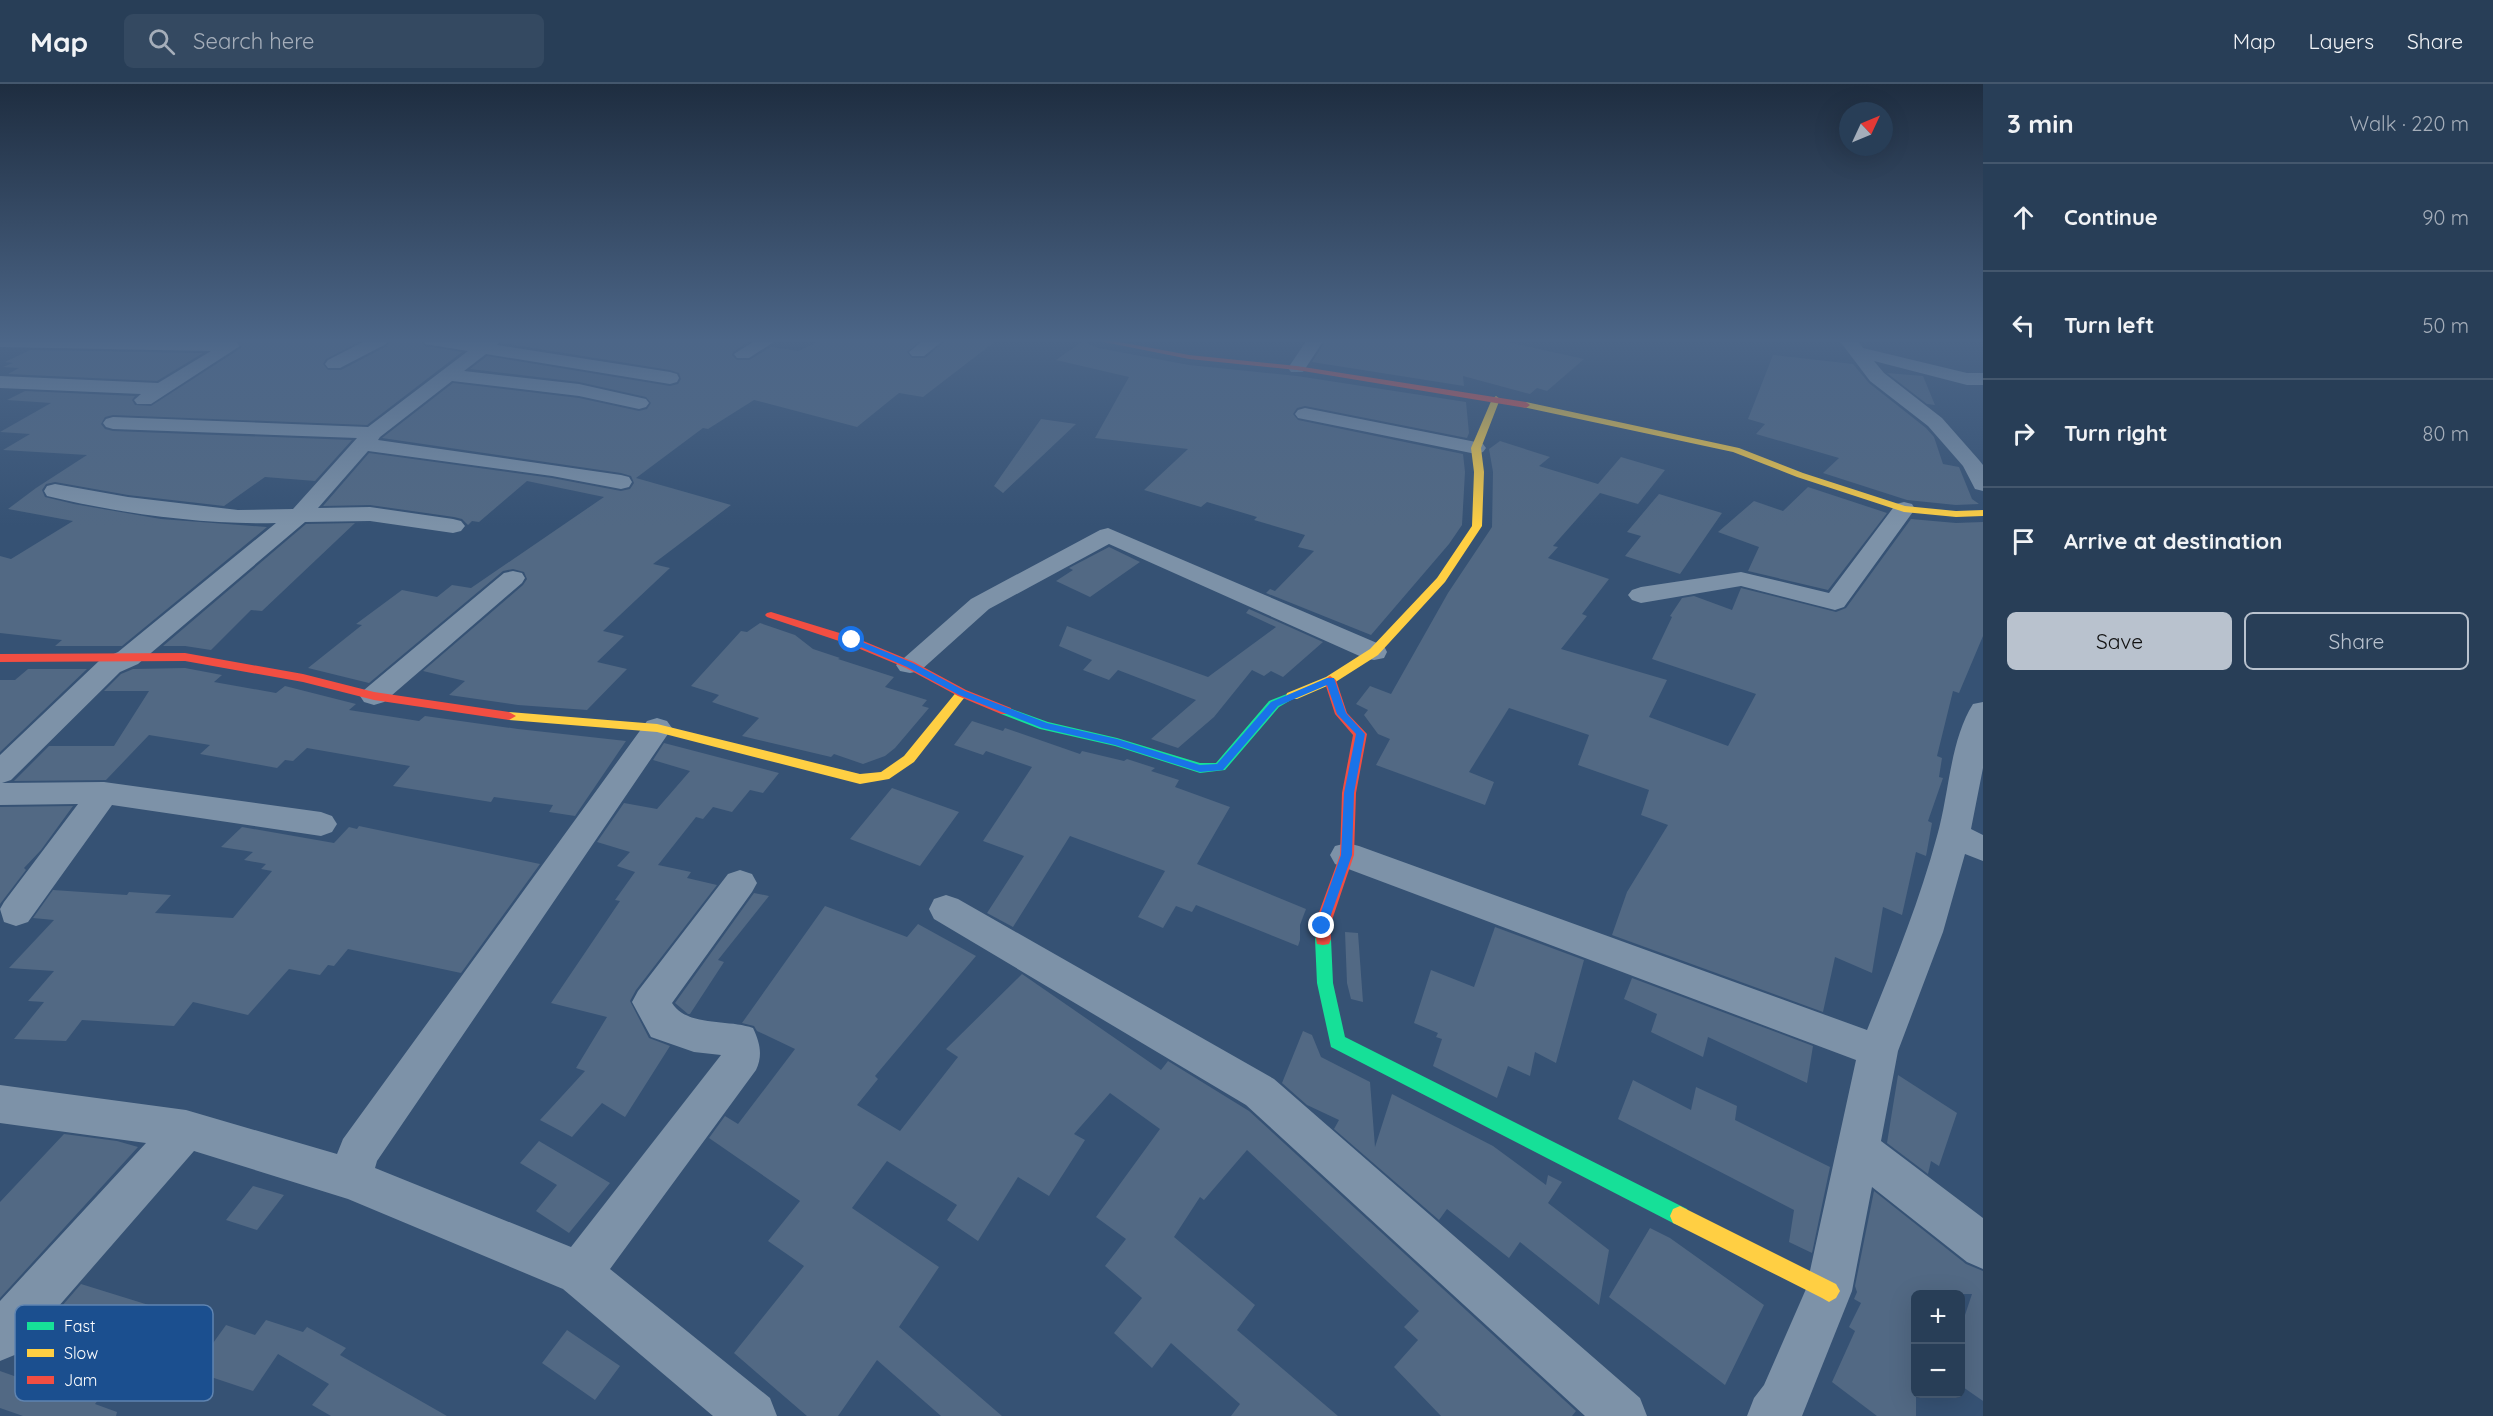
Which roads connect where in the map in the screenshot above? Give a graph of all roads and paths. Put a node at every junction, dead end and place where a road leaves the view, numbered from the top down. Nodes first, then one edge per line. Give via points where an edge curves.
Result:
1 (142, 402) edge
2 (414, 402) edge
3 (635, 402) edge
4 (1495, 402) edge
5 (1511, 402) edge
6 (1909, 402) edge
7 (639, 403) dead end
8 (1305, 414) dead end
9 (368, 439) junction
10 (1476, 448) junction
11 (621, 482) dead end
12 (1983, 484) edge
13 (55, 491) dead end
14 (1904, 509) junction
15 (1983, 513) edge
16 (300, 515) junction
17 (453, 526) dead end
18 (513, 578) dead end
19 (1641, 595) dead end
20 (771, 615) dead end
21 (1374, 652) junction
22 (0, 658) edge
23 (128, 658) junction
24 (910, 665) junction
25 (1330, 680) junction
26 (962, 693) junction
27 (374, 696) junction
28 (1983, 711) edge
29 (657, 728) junction
30 (0, 773) edge
31 (104, 793) junction
32 (0, 794) edge
33 (321, 824) dead end
34 (1969, 842) edge
35 (1347, 855) junction
36 (740, 883) dead end
37 (946, 909) dead end
38 (16, 912) dead end
39 (1878, 1051) junction
40 (0, 1104) edge
41 (186, 1129) junction
42 (1859, 1150) junction
43 (351, 1179) junction
44 (1983, 1246) edge
45 (579, 1273) junction
46 (1829, 1291) junction
47 (29, 1305) edge
48 (15, 1320) edge
49 (0, 1337) edge
50 (752, 1416) edge
51 (1622, 1416) edge
52 (1772, 1416) edge

1 - 9 street via 113,423
2 - 9 street
3 - 7 street
4 - 10 street
5 - 14 street via 1736,450
6 - 12 street via 1935,422 1972,464
8 - 10 street
9 - 11 street
9 - 16 street
10 - 21 street via 1477,526 1441,580
13 - 16 street via 238,517
14 - 15 street
14 - 19 street via 1835,602 1741,579
16 - 17 street via 370,514
16 - 23 street
18 - 27 street
20 - 24 street via 852,640
21 - 24 street via 1108,535 980,604
21 - 25 street
22 - 23 street
23 - 27 street via 185,657 303,678
23 - 30 street via 110,666
24 - 26 street
25 - 26 street via 1274,704 1220,767 1200,768 1117,742 1045,726
25 - 35 street via 1341,714 1360,734 1349,793
26 - 29 street via 909,759 884,776 860,779
27 - 29 street via 518,717
28 - 34 street via 1976,727
29 - 43 street via 358,1153
31 - 32 street
31 - 33 street
31 - 38 street
34 - 39 street via 1925,932
35 - 39 street
35 - 46 street via 1322,926 1325,983 1337,1042
36 - 45 street via 651,1002 665,1025 694,1035 739,1040 742,1058
37 - 51 street via 1260,1092
39 - 42 street
40 - 41 street
41 - 43 street
41 - 47 street
42 - 44 street
42 - 46 street
43 - 45 street
45 - 50 street
46 - 52 street via 1782,1403
48 - 49 street

